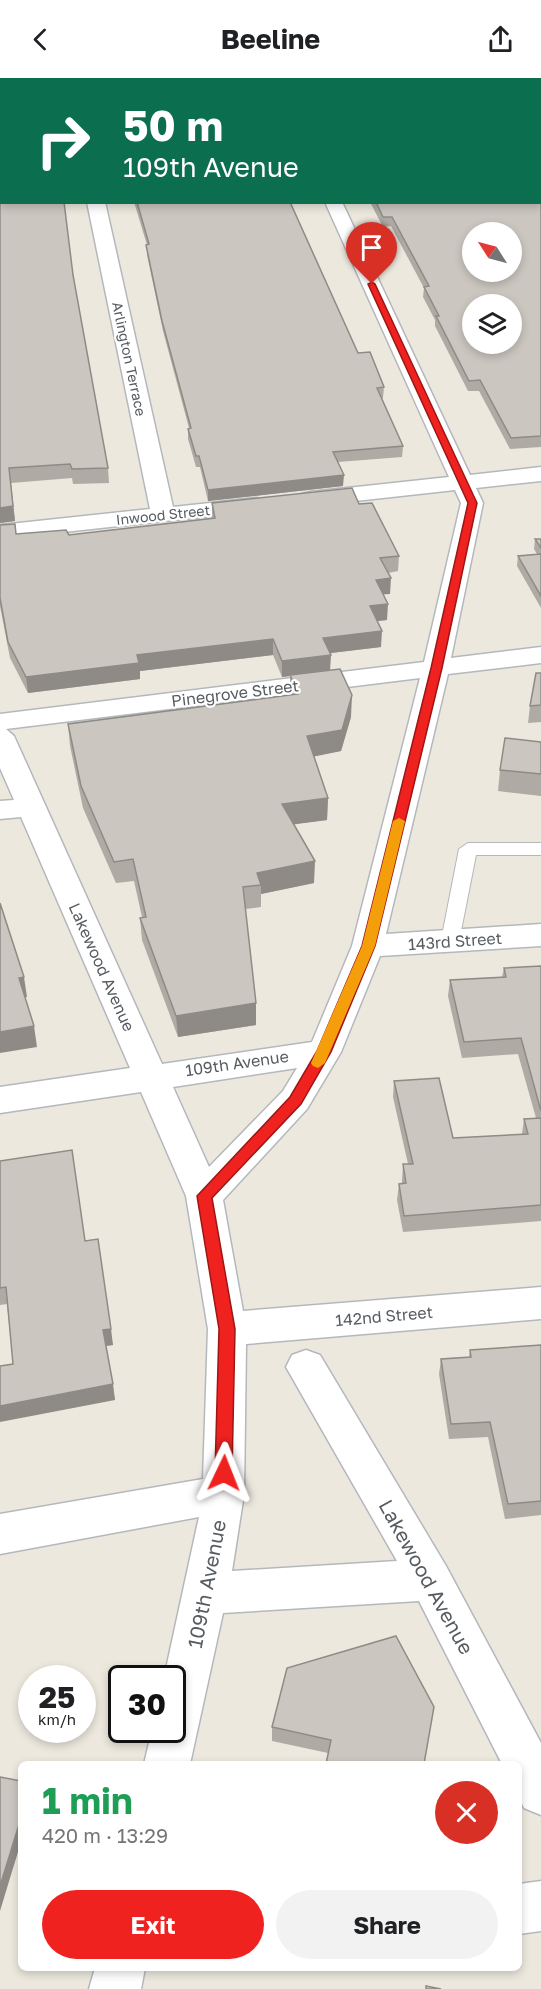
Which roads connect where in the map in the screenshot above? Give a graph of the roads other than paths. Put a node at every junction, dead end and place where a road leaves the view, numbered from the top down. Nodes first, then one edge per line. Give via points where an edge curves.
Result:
1 (96, 204) edge
2 (334, 204) edge
3 (541, 474) edge
4 (464, 482) junction
5 (163, 515) junction
6 (0, 532) edge
7 (541, 655) edge
8 (436, 668) junction
9 (0, 722) edge
10 (0, 736) edge
11 (30, 807) junction
12 (0, 810) edge
13 (541, 849) edge
14 (541, 935) edge
15 (450, 941) junction
16 (368, 946) junction
17 (324, 1052) junction
18 (150, 1076) junction
19 (0, 1100) edge
20 (204, 1196) junction
21 (541, 1303) edge
22 (227, 1329) junction
23 (306, 1367) dead end
24 (223, 1494) junction
25 (0, 1534) edge
26 (431, 1580) junction
27 (207, 1593) junction
28 (168, 1761) edge
29 (541, 1791) edge
30 (541, 1906) edge
31 (522, 1909) edge
32 (119, 1971) edge
33 (115, 1989) edge

1 - 5 street, Arlington Terrace
2 - 4 street, 109th Avenue
3 - 4 street, Inwood Street
4 - 5 street, Inwood Street
4 - 8 street, 109th Avenue via 472,503
5 - 6 street, Inwood Street
7 - 8 street, Pinegrove Street
8 - 9 street, Pinegrove Street
8 - 16 street, 109th Avenue
10 - 11 street, Lakewood Avenue
11 - 12 street
11 - 18 street, Lakewood Avenue
13 - 15 lane via 468,849
14 - 15 street, 143rd Street
15 - 16 street, 143rd Street
16 - 17 street, 109th Avenue
17 - 18 street, 109th Avenue
17 - 20 street, 109th Avenue via 296,1100
18 - 19 street, 109th Avenue
18 - 20 street, Lakewood Avenue
20 - 22 street, 109th Avenue
21 - 22 street, 142nd Street
22 - 24 street, 109th Avenue
23 - 26 street, Lakewood Avenue
24 - 25 street
24 - 27 street, 109th Avenue
26 - 27 street
26 - 29 street, Lakewood Avenue
27 - 28 street, 109th Avenue
30 - 31 street
32 - 33 street

